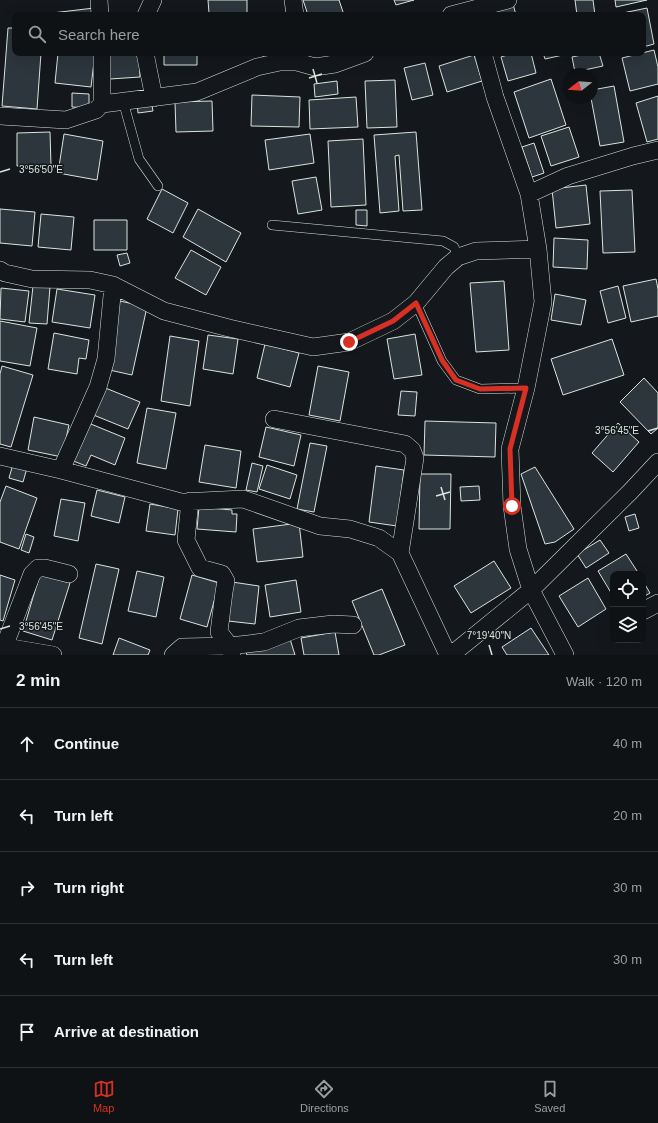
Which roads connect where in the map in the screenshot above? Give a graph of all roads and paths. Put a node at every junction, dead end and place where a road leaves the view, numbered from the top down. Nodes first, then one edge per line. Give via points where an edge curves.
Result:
1 (99, 0) edge
2 (153, 0) edge
3 (293, 0) edge
4 (455, 0) edge
5 (508, 0) edge
6 (100, 12) edge
7 (147, 12) edge
8 (295, 12) edge
9 (472, 12) edge
10 (102, 56) edge
11 (146, 56) edge
12 (357, 56) edge
13 (484, 56) edge
14 (297, 58) edge
15 (154, 98) junction
16 (123, 101) junction
17 (102, 104) junction
18 (0, 116) edge
19 (658, 150) edge
20 (158, 186) dead end
21 (529, 194) junction
22 (272, 225) dead end
23 (538, 249) junction
24 (458, 257) junction
25 (2, 276) edge
26 (113, 285) junction
27 (416, 303) junction
28 (526, 388) junction
29 (274, 419) dead end
30 (0, 456) edge
31 (658, 462) edge
32 (61, 470) junction
33 (190, 501) junction
34 (400, 553) junction
35 (69, 574) dead end
36 (530, 590) junction
37 (658, 603) edge
38 (646, 609) edge
39 (353, 626) dead end
40 (2, 650) edge
41 (467, 650) edge
42 (231, 651) edge
43 (53, 655) edge
44 (173, 655) edge
45 (448, 655) edge
46 (451, 655) edge
47 (565, 655) edge

1 - 6 street
2 - 7 street
3 - 8 street
4 - 9 street
5 - 9 street
10 - 17 street
11 - 15 street
12 - 14 street via 335,64 315,67
13 - 21 street via 495,97
14 - 15 street via 257,67 197,92
15 - 16 street
16 - 17 street
16 - 20 lane via 138,159
17 - 18 street via 96,110 66,120
19 - 21 street via 568,176
21 - 23 street
22 - 24 lane via 443,241 454,247
23 - 24 street via 476,251
23 - 28 street via 543,302
24 - 27 street via 446,267
25 - 26 street via 90,280
26 - 27 street via 164,311 313,347 349,342 393,321
26 - 32 street via 106,359 98,387
27 - 28 lane via 442,360 456,380 480,389
28 - 36 street via 510,449 512,506 518,549
29 - 34 street via 405,444 412,450 415,458
30 - 32 street
31 - 36 street
32 - 33 street via 181,502
33 - 34 street via 243,499 320,526 350,529 379,538
33 - 42 street via 186,540 200,568 222,574 226,581 219,632
34 - 45 street
35 - 40 street via 38,568 32,574
36 - 41 street
36 - 47 street
37 - 38 street
39 - 42 street via 333,624 299,628 264,642
40 - 43 street
41 - 46 street
42 - 44 street via 182,647

